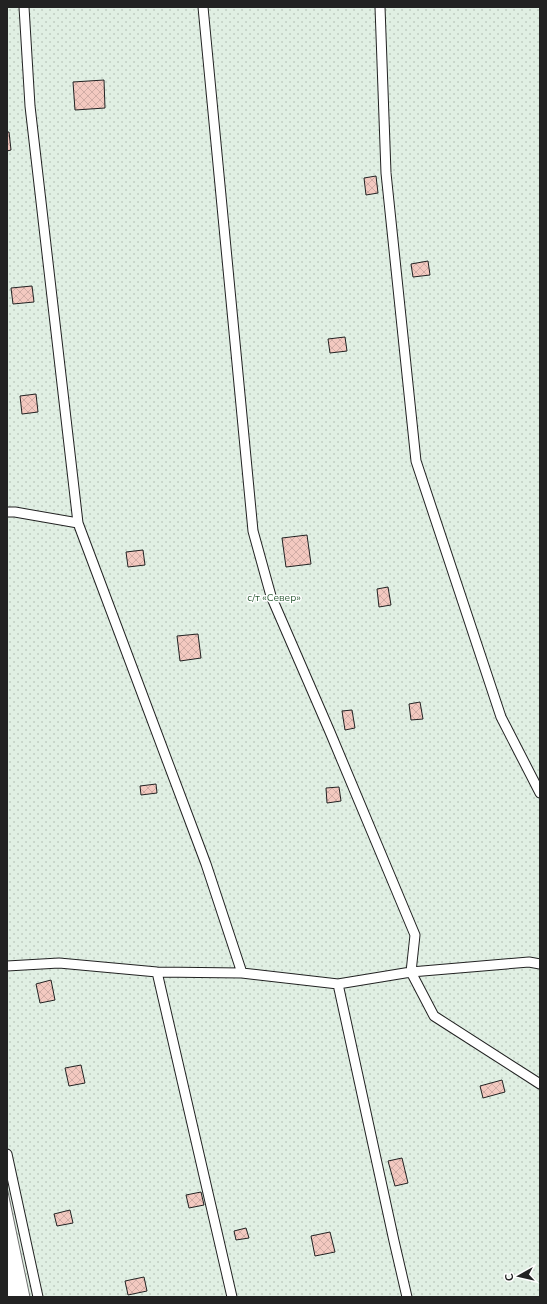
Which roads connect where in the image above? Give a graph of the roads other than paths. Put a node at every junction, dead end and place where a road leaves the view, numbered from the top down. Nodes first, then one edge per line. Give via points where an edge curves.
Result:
1 (24, 7) edge
2 (203, 7) edge
3 (380, 7) edge
4 (7, 512) edge
5 (78, 523) junction
6 (540, 793) edge
7 (540, 964) edge
8 (7, 966) edge
9 (157, 972) junction
10 (411, 972) junction
11 (242, 973) junction
12 (338, 984) junction
13 (540, 1084) edge
14 (7, 1154) edge
15 (38, 1297) edge
16 (232, 1297) edge
17 (407, 1297) edge

1 - 5 lane via 30,106
2 - 10 lane via 253,531 271,596 415,935
3 - 6 lane via 386,173 416,461 501,718
4 - 5 lane
5 - 11 lane via 206,864
7 - 10 lane via 529,962
8 - 9 lane via 59,963
9 - 11 lane
9 - 16 lane
10 - 12 lane
10 - 13 lane via 434,1016
11 - 12 lane
12 - 17 lane
14 - 15 lane

